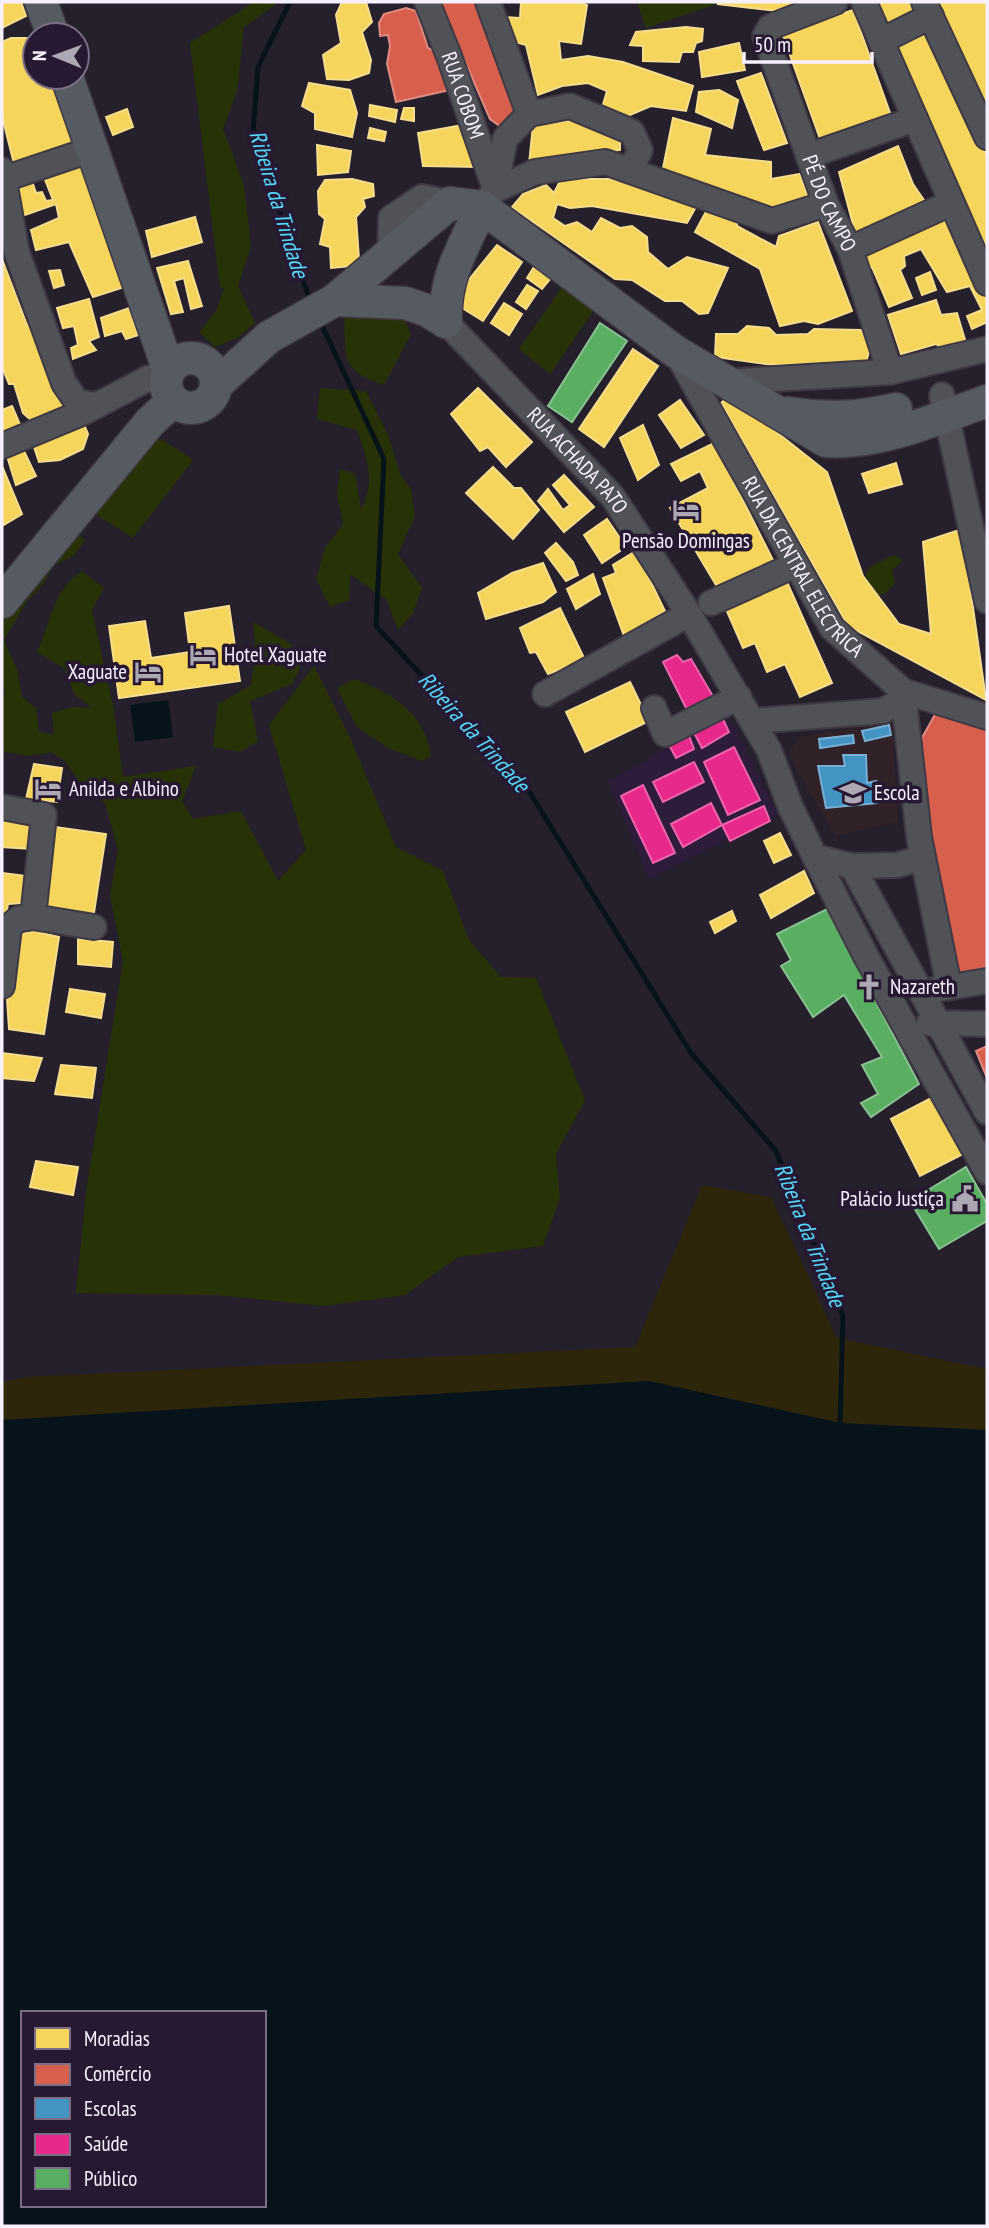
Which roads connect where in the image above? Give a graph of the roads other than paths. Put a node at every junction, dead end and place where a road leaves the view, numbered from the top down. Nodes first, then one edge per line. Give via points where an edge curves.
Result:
1 (41, 2) edge
2 (427, 2) edge
3 (488, 2) edge
4 (835, 2) edge
5 (864, 2) edge
6 (928, 9) edge
7 (48, 21) edge
8 (881, 41) junction
9 (72, 91) edge
10 (529, 114) junction
11 (915, 119) junction
12 (987, 137) edge
13 (93, 149) junction
14 (808, 156) junction
15 (631, 170) junction
16 (3, 175) edge
17 (489, 198) junction
18 (951, 203) junction
19 (826, 204) junction
20 (850, 249) junction
21 (987, 283) edge
22 (335, 300) junction
23 (436, 316) junction
24 (987, 349) edge
25 (676, 352) junction
26 (890, 372) junction
27 (211, 374) junction
28 (987, 381) edge
29 (723, 382) junction
30 (169, 384) junction
31 (987, 401) edge
32 (97, 405) junction
33 (945, 405) junction
34 (2, 446) edge
35 (795, 565) junction
36 (987, 601) edge
37 (2, 602) edge
38 (711, 603) dead end
39 (689, 614) junction
40 (903, 691) junction
41 (545, 694) dead end
42 (739, 697) junction
43 (654, 708) dead end
44 (987, 718) edge
45 (754, 722) junction
46 (2, 807) edge
47 (815, 857) junction
48 (922, 858) junction
49 (852, 866) junction
50 (33, 917) junction
51 (94, 927) dead end
52 (987, 981) edge
53 (2, 986) edge
54 (949, 987) junction
55 (923, 992) junction
56 (904, 1021) junction
57 (940, 1023) junction
58 (987, 1024) edge
59 (987, 1112) edge
60 (987, 1172) edge

1 - 7 main road
2 - 17 street, RUA COBOM via 449,56
3 - 10 street
4 - 14 street, PÉ DO CAMPO via 770,27 765,36
5 - 8 street
6 - 8 street
6 - 12 street
8 - 11 street
9 - 13 main road
10 - 15 street via 570,106 632,132 640,150
10 - 17 street via 505,139
11 - 14 street
11 - 18 street
13 - 16 street
13 - 30 main road
14 - 19 street, PÉ DO CAMPO
15 - 17 street via 605,162 534,172
15 - 19 street via 772,220
16 - 32 street via 17,253 64,383 77,402
17 - 22 main road via 450,203
17 - 23 main road via 448,280
17 - 25 main road
18 - 20 street
18 - 21 street
19 - 20 street, PÉ DO CAMPO
20 - 26 street, PÉ DO CAMPO
22 - 23 main road via 393,301
22 - 27 main road
23 - 39 street, RUA ACHADA PATO via 613,497
24 - 26 street
25 - 29 main road
25 - 35 street, RUA DA CENTRAL ELECTRICA
26 - 29 street
27 - 30 main road via 189,358 181,360
27 - 30 main road via 210,400 198,407 184,407
28 - 33 main road
29 - 33 main road via 810,434 845,443
30 - 32 street via 149,379
30 - 37 main road via 150,422
31 - 33 main road
32 - 34 street
33 - 36 street
35 - 38 street
35 - 40 street, RUA DA CENTRAL ELECTRICA via 832,628
39 - 41 street
39 - 42 street, RUA ACHADA PATO
40 - 44 street, RUA DA CENTRAL ELECTRICA
40 - 45 street via 899,702 883,710
40 - 48 street
42 - 43 street via 665,734
42 - 45 street, RUA ACHADA PATO
45 - 47 street, RUA ACHADA PATO
46 - 50 street via 44,815
47 - 49 street
47 - 56 street, RUA ACHADA PATO
48 - 49 street via 897,865
48 - 54 street
49 - 55 street
50 - 51 street
50 - 53 street via 18,919 9,927
52 - 54 street
54 - 55 street
55 - 57 street
56 - 57 street
56 - 60 street, RUA ACHADA PATO
57 - 58 street
57 - 59 street

